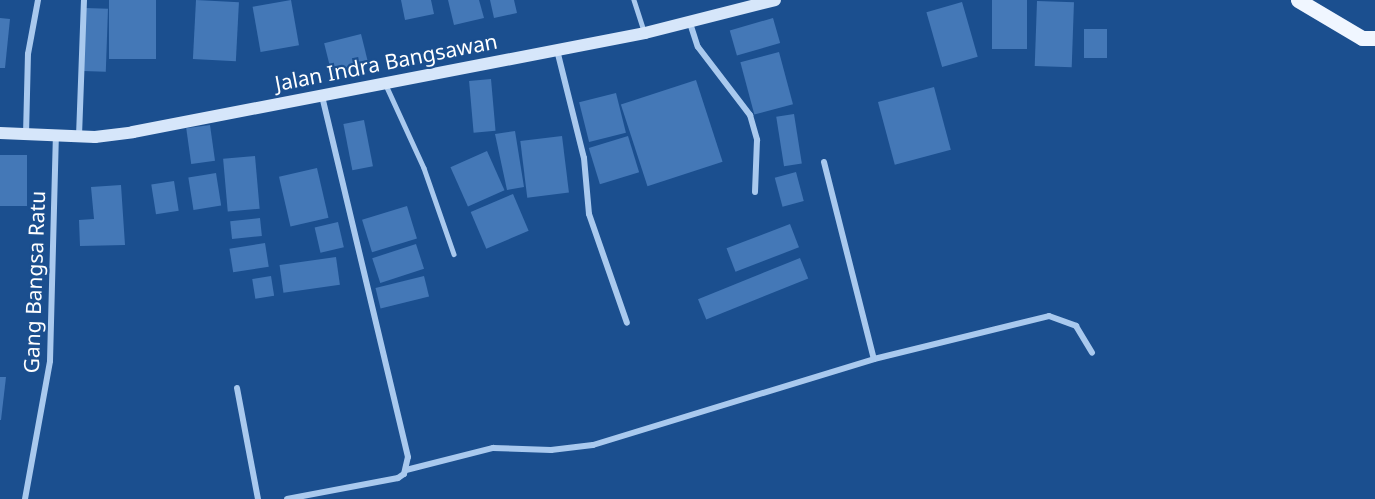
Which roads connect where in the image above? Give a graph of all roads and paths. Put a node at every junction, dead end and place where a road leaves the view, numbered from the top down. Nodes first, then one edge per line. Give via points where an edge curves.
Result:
1 (38, 0) edge
2 (84, 0) edge
3 (634, 0) edge
4 (1298, 0) edge
5 (769, 1) edge
6 (689, 19) junction
7 (645, 33) junction
8 (1375, 38) edge
9 (557, 50) junction
10 (386, 85) junction
11 (322, 95) junction
12 (0, 134) edge
13 (26, 136) junction
14 (56, 136) junction
15 (79, 137) junction
16 (824, 162) dead end
17 (755, 192) dead end
18 (454, 254) dead end
19 (627, 323) dead end
20 (1092, 353) dead end
21 (874, 359) junction
22 (237, 388) dead end
23 (406, 470) junction
24 (25, 499) edge
25 (258, 499) edge
26 (287, 499) edge

1 - 13 street via 28,54
2 - 15 street
3 - 7 lane
4 - 8 main road via 1362,38
5 - 6 street, Jalan Indra Bangsawan
6 - 7 street, Jalan Indra Bangsawan
6 - 17 street via 698,47 750,115 757,140
7 - 9 street, Jalan Indra Bangsawan
9 - 10 street, Jalan Indra Bangsawan
9 - 19 street via 584,158 589,213
10 - 11 street, Jalan Indra Bangsawan
10 - 18 lane via 424,168
11 - 15 street, Jalan Indra Bangsawan via 133,132
11 - 23 street via 407,449
12 - 13 street, Jalan Indra Bangsawan
13 - 14 street, Jalan Indra Bangsawan
14 - 15 street, Jalan Indra Bangsawan
14 - 24 street, Gang Bangsa Ratu via 50,361
16 - 21 street
20 - 21 street via 1076,326 1049,316
21 - 23 street via 593,446 551,450 493,448
22 - 25 street
23 - 26 street via 398,478

